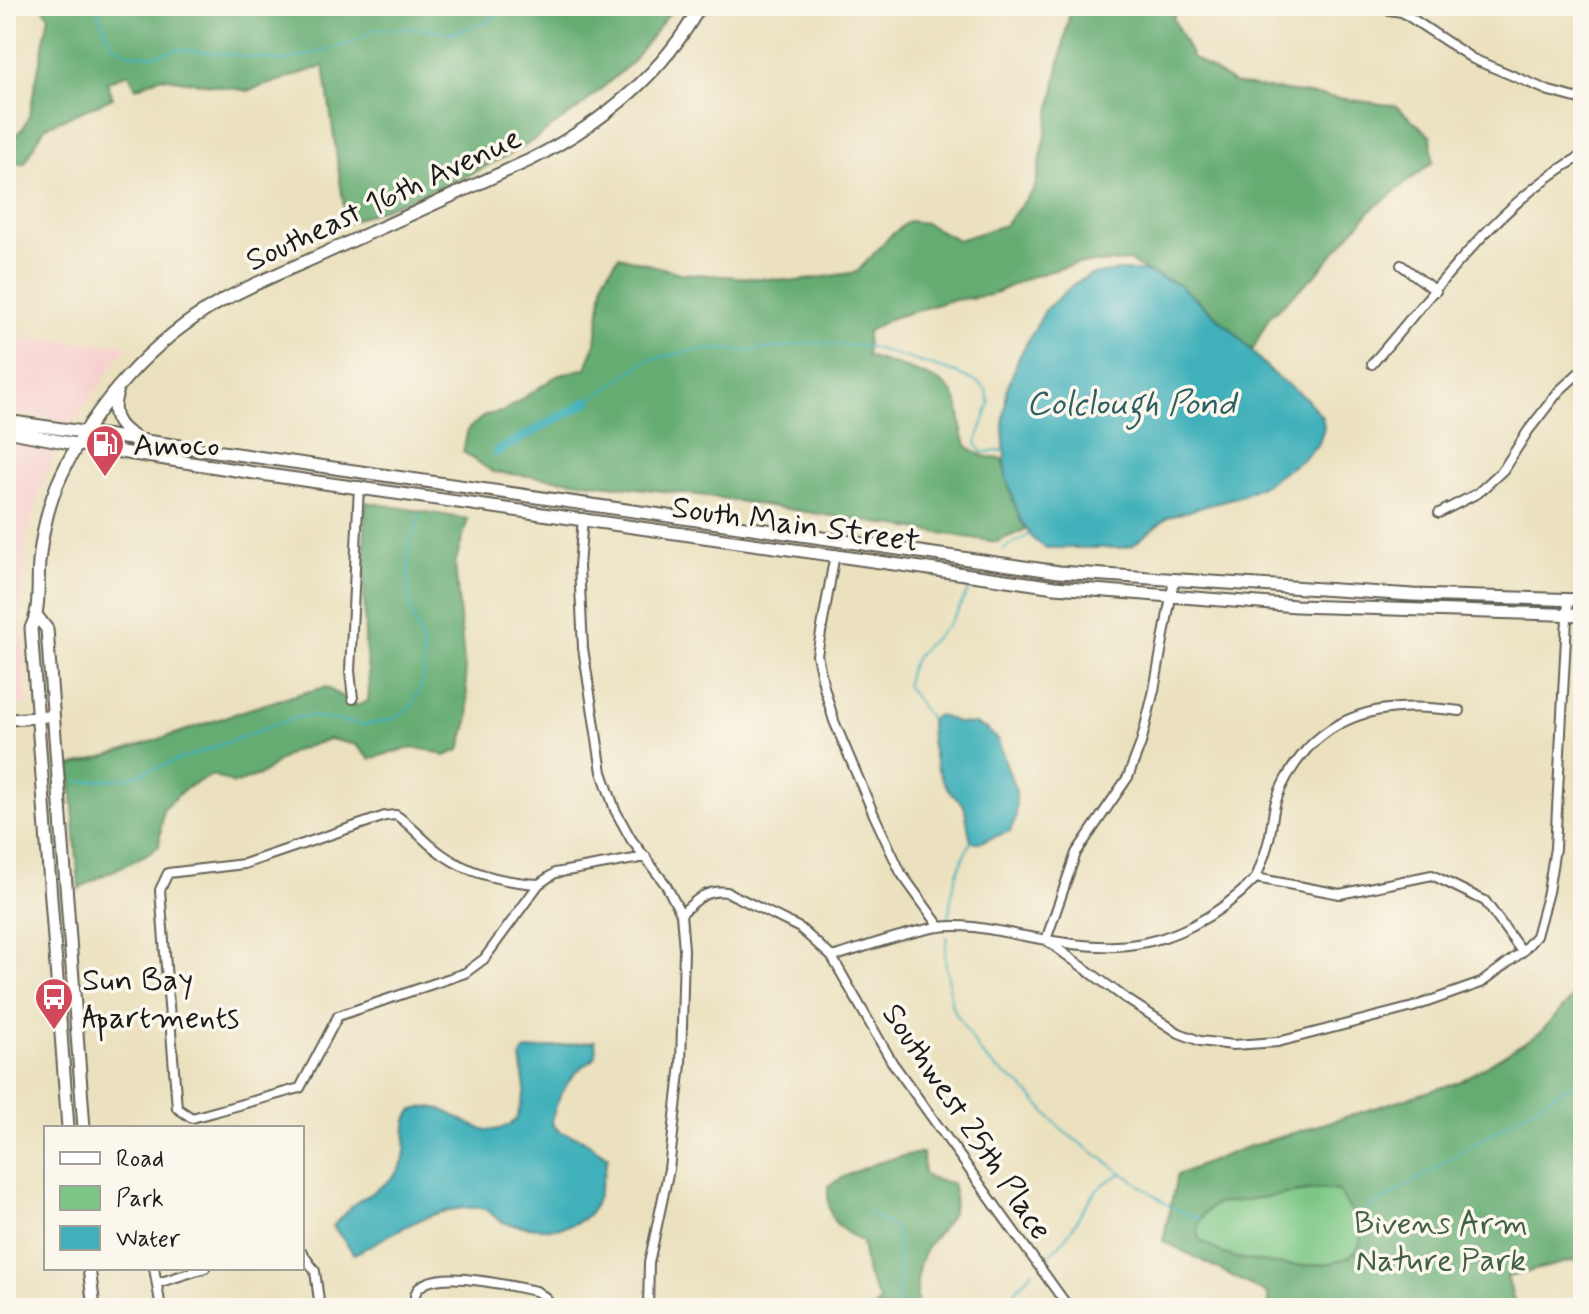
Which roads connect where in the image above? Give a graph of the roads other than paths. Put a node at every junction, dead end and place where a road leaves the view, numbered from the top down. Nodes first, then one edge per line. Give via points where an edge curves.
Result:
1 (700, 6) edge
2 (1364, 6) edge
3 (1583, 100) edge
4 (1583, 155) edge
5 (1401, 265) dead end
6 (1436, 291) junction
7 (1372, 364) dead end
8 (1583, 369) edge
9 (119, 388) junction
10 (6, 421) edge
11 (6, 431) edge
12 (86, 433) junction
13 (145, 441) junction
14 (79, 445) junction
15 (266, 457) junction
16 (362, 471) junction
17 (261, 474) junction
18 (359, 486) junction
19 (587, 503) junction
20 (1439, 513) dead end
21 (583, 518) junction
22 (839, 539) junction
23 (835, 554) junction
24 (1174, 580) junction
25 (1171, 596) junction
26 (1568, 599) junction
27 (1583, 600) edge
28 (1568, 615) junction
29 (1583, 615) edge
30 (37, 616) junction
31 (353, 699) dead end
32 (1460, 711) dead end
33 (53, 716) junction
34 (38, 718) junction
35 (6, 720) edge
36 (646, 857) junction
37 (1256, 878) junction
38 (539, 884) junction
39 (681, 914) junction
40 (940, 927) junction
41 (1046, 940) junction
42 (1522, 952) junction
43 (832, 957) junction
44 (68, 1126) edge
45 (84, 1126) edge
46 (304, 1256) edge
47 (89, 1270) edge
48 (155, 1270) edge
49 (199, 1270) edge
50 (158, 1283) junction
51 (94, 1308) edge
52 (161, 1308) edge
53 (320, 1308) edge
54 (415, 1308) edge
55 (552, 1308) edge
56 (648, 1308) edge
57 (1069, 1308) edge

1 - 9 main road, Southeast 16th Avenue via 638,85 573,138 220,302 163,341
2 - 3 street via 1402,12 1473,59
4 - 6 street via 1526,193
5 - 6 street
6 - 7 street
8 - 20 street via 1559,391 1503,470 1478,493
9 - 12 main road, Southeast 16th Avenue
9 - 13 main road via 115,418 124,430
10 - 12 main road, South Main Street
11 - 14 main road, South Main Street
12 - 13 main road, South Main Street
12 - 14 main road, Southeast 16th Avenue
13 - 15 main road, South Main Street
14 - 17 main road, South Main Street
14 - 30 main road, Southeast 16th Avenue via 48,513 39,559
15 - 16 main road, South Main Street
15 - 17 main road
16 - 18 main road
16 - 19 main road, South Main Street
17 - 18 main road, South Main Street
18 - 21 main road, South Main Street
18 - 31 street via 350,656
19 - 21 main road
19 - 22 main road, South Main Street
21 - 23 main road, South Main Street
21 - 36 street via 583,648 602,772 615,810
22 - 23 main road
22 - 24 main road, South Main Street via 1059,572
23 - 25 main road, South Main Street via 1055,587
23 - 40 street via 817,655 824,687 901,873
24 - 25 street
24 - 26 main road, South Main Street
25 - 28 main road, South Main Street via 1296,606
25 - 41 street via 1141,743 1128,777 1076,853
26 - 27 main road, South Main Street
26 - 28 street
28 - 29 main road, South Main Street
28 - 42 street via 1548,892 1536,936
30 - 33 main road via 47,629
30 - 34 main road, Southeast 16th Avenue via 31,628
32 - 37 street via 1385,708 1354,716 1322,734 1294,764 1277,800
33 - 34 street
33 - 45 main road
34 - 35 street
34 - 44 main road, Southeast 16th Avenue
36 - 38 street via 555,873
36 - 39 street
37 - 41 street via 1201,923 1150,940 1117,947
37 - 42 street via 1340,894 1432,875 1485,901
38 - 38 street via 469,870 396,815 244,864 168,873 160,890 177,1108 192,1118 300,1088 338,1016 465,973 484,959
39 - 43 street, Southwest 25th Place via 701,896 727,892 800,928
39 - 56 street via 681,1064 669,1169 649,1263
40 - 41 street
40 - 43 street
41 - 42 street via 1179,1033 1233,1045 1278,1042 1413,1007 1481,983
43 - 57 street, Southwest 25th Place via 892,1062
46 - 53 street via 315,1271
47 - 51 main road
48 - 50 street
49 - 50 street
50 - 52 street
54 - 55 street via 419,1288 445,1278 536,1291

